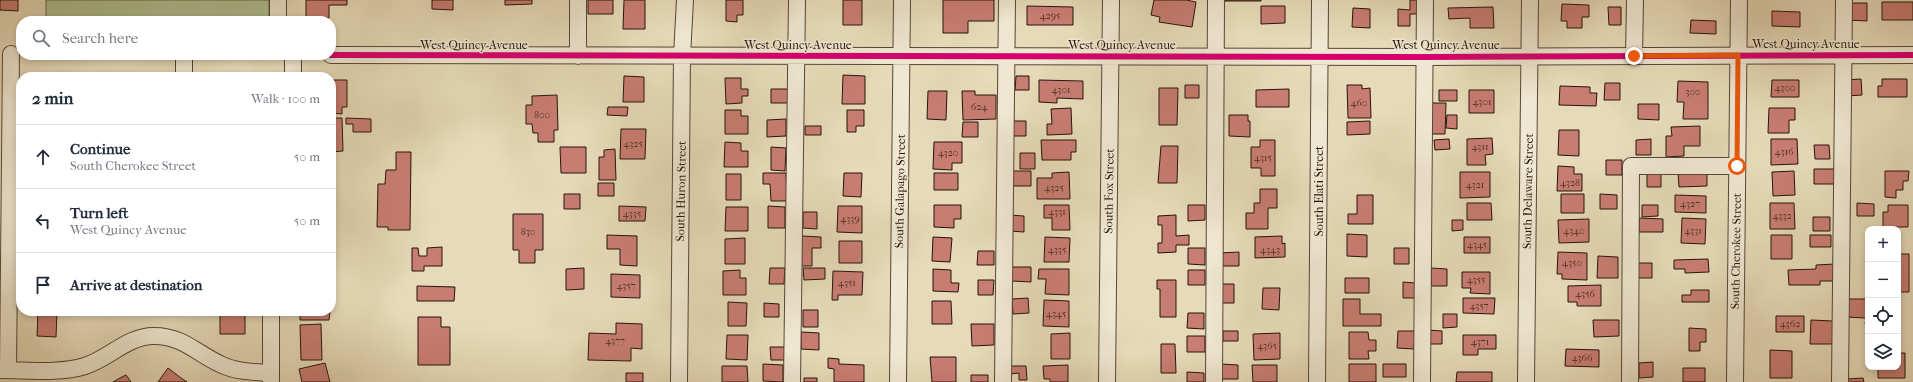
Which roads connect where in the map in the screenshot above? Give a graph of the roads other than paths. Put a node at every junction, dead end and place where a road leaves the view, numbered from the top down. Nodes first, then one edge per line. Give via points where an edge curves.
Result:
1 (278, 0) edge
2 (578, 0) edge
3 (685, 0) edge
4 (797, 0) edge
5 (902, 0) edge
6 (1007, 0) edge
7 (1111, 0) edge
8 (1216, 0) edge
9 (1320, 0) edge
10 (1425, 0) edge
11 (1530, 0) edge
12 (1635, 0) edge
13 (1739, 0) edge
14 (1844, 0) edge
15 (278, 16) edge
16 (11, 53) edge
17 (336, 55) edge
18 (1738, 55) junction
19 (1843, 55) junction
20 (1913, 55) edge
21 (578, 56) junction
22 (682, 56) junction
23 (796, 56) junction
24 (902, 56) junction
25 (1006, 56) junction
26 (1111, 56) junction
27 (1216, 56) junction
28 (1320, 56) junction
29 (1529, 56) junction
30 (1634, 56) junction
31 (1424, 57) junction
32 (184, 60) edge
33 (293, 60) edge
34 (184, 72) edge
35 (293, 72) edge
36 (1737, 166) junction
37 (272, 316) edge
38 (4, 370) edge
39 (271, 377) edge
40 (679, 382) edge
41 (792, 382) edge
42 (898, 382) edge
43 (1003, 382) edge
44 (1107, 382) edge
45 (1214, 382) edge
46 (1317, 382) edge
47 (1422, 382) edge
48 (1526, 382) edge
49 (1630, 382) edge
50 (1734, 382) edge
51 (1840, 382) edge

1 - 15 street
2 - 21 street
3 - 22 street, South Huron Street
4 - 23 street
5 - 24 street, South Galapago Street
6 - 25 street
7 - 26 street, South Fox Street
8 - 27 street
9 - 28 street, South Elati Street
10 - 31 street
11 - 29 street, South Delaware Street
12 - 30 street
13 - 18 street, South Cherokee Street
14 - 19 street
16 - 38 street
17 - 21 street, West Quincy Avenue
18 - 19 street, West Quincy Avenue
18 - 30 street, West Quincy Avenue
18 - 36 street, South Cherokee Street
19 - 20 street, West Quincy Avenue
19 - 51 street
21 - 22 street, West Quincy Avenue
22 - 23 street, West Quincy Avenue
22 - 40 street, South Huron Street
23 - 24 street, West Quincy Avenue
23 - 41 street
24 - 25 street, West Quincy Avenue
24 - 42 street, South Galapago Street
25 - 26 street, West Quincy Avenue
25 - 43 street
26 - 27 street, West Quincy Avenue
26 - 44 street, South Fox Street
27 - 28 street, West Quincy Avenue
27 - 45 street
28 - 31 street, West Quincy Avenue
28 - 46 street, South Elati Street
29 - 30 street, West Quincy Avenue
29 - 31 street, West Quincy Avenue
29 - 48 street, South Delaware Street
31 - 47 street
32 - 34 street
33 - 35 street
36 - 49 street via 1631,166
36 - 50 street, South Cherokee Street
37 - 39 street
38 - 39 street via 74,368 102,359 134,340 156,336 178,339 228,368

